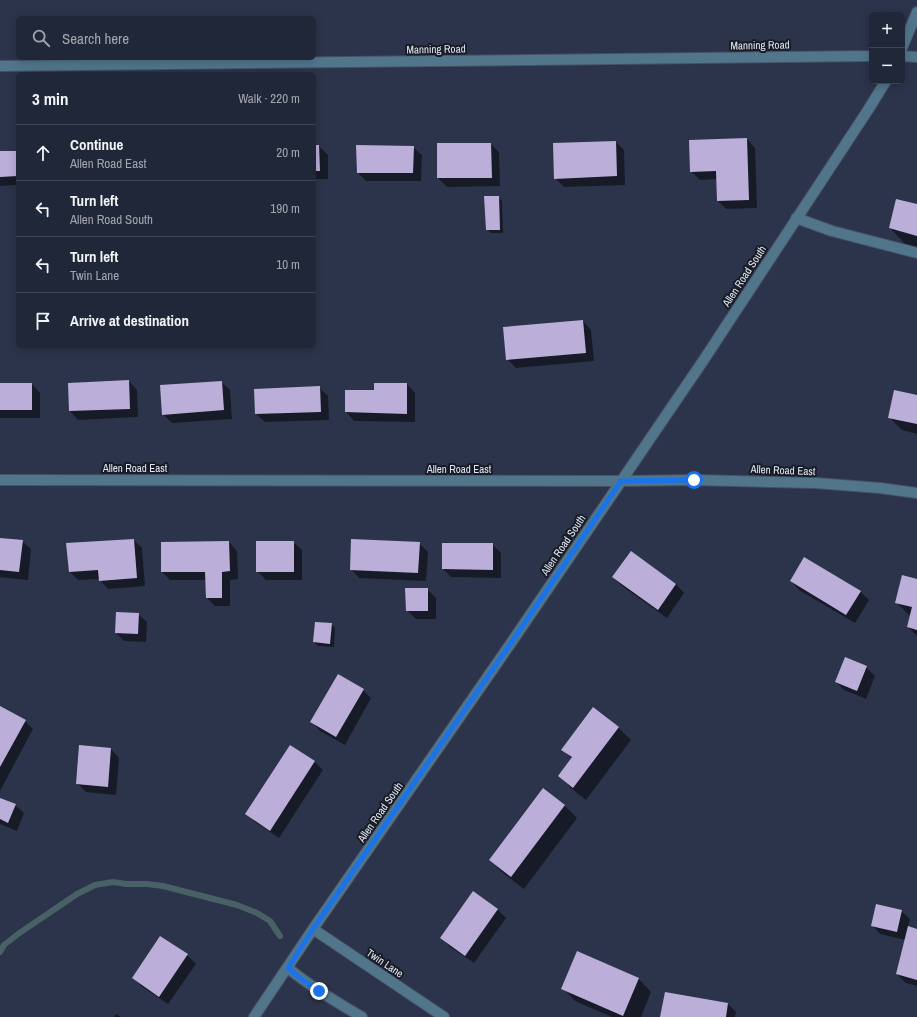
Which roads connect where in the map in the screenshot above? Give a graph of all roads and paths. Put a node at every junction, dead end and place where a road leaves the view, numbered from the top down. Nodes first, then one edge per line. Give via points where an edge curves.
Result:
1 (917, 12) edge
2 (905, 41) edge
3 (869, 56) edge
4 (905, 56) edge
5 (917, 57) edge
6 (0, 66) edge
7 (884, 84) edge
8 (796, 218) junction
9 (917, 253) edge
10 (0, 480) edge
11 (621, 481) junction
12 (917, 493) edge
13 (313, 929) junction
14 (288, 968) junction
15 (254, 1017) edge
16 (362, 1017) edge
17 (444, 1017) edge

1 - 2 street
3 - 6 street, Manning Road
4 - 5 street
7 - 8 street, Allen Road South
8 - 9 street via 832,231
8 - 11 street, Allen Road South
10 - 11 street, Allen Road East
11 - 12 street, Allen Road East via 816,483
11 - 13 street, Allen Road South
13 - 14 street, Allen Road South
13 - 17 street, Twin Lane
14 - 15 street, Allen Road South
14 - 16 street via 319,991

